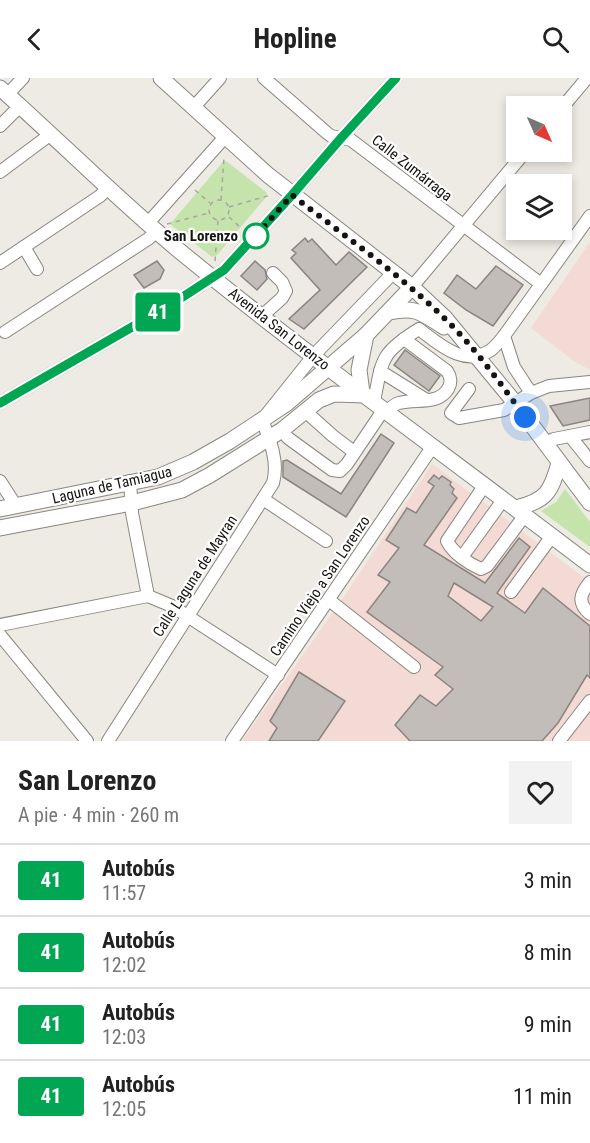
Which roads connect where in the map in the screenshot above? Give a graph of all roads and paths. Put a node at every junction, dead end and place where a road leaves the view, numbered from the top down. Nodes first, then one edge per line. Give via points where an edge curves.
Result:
1 (23, 78) edge
2 (161, 78) edge
3 (219, 78) edge
4 (264, 78) edge
5 (396, 78) edge
6 (587, 78) edge
7 (4, 92) edge
8 (572, 96) edge
9 (20, 106) junction
10 (193, 108) junction
11 (0, 126) edge
12 (51, 134) junction
13 (225, 136) junction
14 (342, 137) junction
15 (224, 156) dead end
16 (517, 162) edge
17 (0, 172) edge
18 (108, 188) junction
19 (195, 190) dead end
20 (271, 195) dead end
21 (292, 195) junction
22 (221, 200) junction
23 (211, 204) junction
24 (229, 207) junction
25 (209, 213) junction
26 (228, 216) junction
27 (590, 216) edge
28 (218, 220) junction
29 (157, 226) junction
30 (463, 226) junction
31 (242, 229) dead end
32 (24, 247) junction
33 (215, 261) dead end
34 (0, 263) edge
35 (37, 269) dead end
36 (273, 273) dead end
37 (393, 273) junction
38 (214, 278) junction
39 (542, 284) junction
40 (412, 287) junction
41 (389, 312) junction
42 (262, 316) junction
43 (424, 323) junction
44 (4, 332) dead end
45 (366, 335) junction
46 (504, 336) junction
47 (404, 339) junction
48 (467, 342) junction
49 (314, 355) junction
50 (477, 356) junction
51 (329, 367) junction
52 (380, 371) junction
53 (590, 382) edge
54 (469, 389) dead end
55 (531, 393) junction
56 (425, 399) junction
57 (374, 402) junction
58 (0, 403) edge
59 (516, 404) junction
60 (305, 411) junction
61 (262, 420) junction
62 (590, 432) edge
63 (275, 434) junction
64 (570, 436) junction
65 (544, 443) junction
66 (433, 446) junction
67 (354, 452) junction
68 (590, 460) edge
69 (560, 463) junction
70 (0, 481) edge
71 (130, 481) junction
72 (484, 486) junction
73 (263, 500) junction
74 (132, 503) junction
75 (590, 503) edge
76 (16, 506) junction
77 (515, 508) junction
78 (0, 509) edge
79 (0, 528) edge
80 (552, 536) junction
81 (326, 541) dead end
82 (462, 557) junction
83 (590, 565) edge
84 (590, 582) edge
85 (511, 592) dead end
86 (148, 596) junction
87 (329, 600) junction
88 (590, 614) edge
89 (188, 615) junction
90 (0, 625) edge
91 (0, 635) edge
92 (414, 668) dead end
93 (278, 675) junction
94 (590, 701) edge
95 (87, 741) edge
96 (108, 741) edge
97 (232, 741) edge
98 (559, 741) edge

1 - 7 street
2 - 10 main road
3 - 10 street
4 - 14 street, Calle Zumárraga via 327,133
5 - 14 street
6 - 8 street
7 - 9 main road, Avenida San Lorenzo
9 - 11 street
9 - 12 main road, Avenida San Lorenzo
10 - 13 main road
12 - 17 street
12 - 18 main road, Avenida San Lorenzo
13 - 21 main road
13 - 29 street
14 - 21 street
14 - 30 street, Calle Zumárraga
15 - 22 path
16 - 30 street
18 - 29 main road, Avenida San Lorenzo
18 - 32 street
19 - 23 path
20 - 24 path
21 - 37 main road
21 - 38 street
22 - 23 path
22 - 24 path
23 - 25 path
24 - 26 path
25 - 28 path
25 - 29 path
26 - 28 path
26 - 31 path
27 - 39 street
28 - 33 path
29 - 38 main road, Avenida San Lorenzo
29 - 44 street via 148,239
30 - 39 street, Calle Zumárraga
30 - 40 street
32 - 34 street
32 - 35 street
36 - 42 street via 286,291
37 - 40 main road
37 - 49 street
38 - 42 main road, Avenida San Lorenzo
38 - 58 street
39 - 46 street
40 - 41 main road, Laguna de Tamiagua
40 - 48 main road
41 - 43 main road via 406,308
41 - 45 main road, Laguna de Tamiagua
42 - 49 main road, Avenida San Lorenzo
43 - 47 street
43 - 48 main road
43 - 50 street via 451,352
45 - 51 main road, Laguna de Tamiagua
45 - 57 main road via 359,370
46 - 50 street
46 - 55 street via 514,367
47 - 52 street via 385,356
47 - 56 street via 447,370 450,377 445,393
48 - 50 main road
49 - 51 main road, Avenida San Lorenzo
49 - 61 street
50 - 59 main road
51 - 57 main road, Avenida San Lorenzo
51 - 61 main road, Laguna de Tamiagua
52 - 56 street
52 - 57 street
53 - 55 street via 549,386
54 - 59 street via 451,413 459,418
55 - 59 street
56 - 57 street
57 - 60 main road, Laguna de Tamiagua via 333,394
57 - 66 main road, Avenida San Lorenzo
57 - 67 street
59 - 65 main road
60 - 63 main road, Laguna de Tamiagua
60 - 67 street
61 - 63 street, Calle Laguna de Mayran
61 - 71 main road, Laguna de Tamiagua via 174,472
62 - 64 street
63 - 67 street via 288,438 332,470 343,469
63 - 73 street, Calle Laguna de Mayran via 275,477
63 - 74 main road, Laguna de Tamiagua via 182,490
64 - 65 street
64 - 68 street
65 - 69 main road
66 - 72 main road, Avenida San Lorenzo
66 - 87 street, Camino Viejo a San Lorenzo
69 - 75 main road
69 - 77 main road via 555,481 543,498
70 - 76 street
71 - 74 street
71 - 76 main road, Laguna de Tamiagua
72 - 77 main road, Avenida San Lorenzo
72 - 82 street via 448,538 448,544
73 - 81 street
73 - 89 street, Calle Laguna de Mayran
74 - 79 main road, Laguna de Tamiagua
74 - 86 street
76 - 78 main road, Laguna de Tamiagua
77 - 80 main road, Avenida San Lorenzo
77 - 82 street
77 - 82 street via 488,566 477,568
80 - 83 main road, Avenida San Lorenzo
80 - 85 street
84 - 88 street via 580,600
86 - 89 street
86 - 90 street
87 - 92 street
87 - 93 street, Camino Viejo a San Lorenzo
89 - 93 street
89 - 96 street, Calle Laguna de Mayran
91 - 95 street
93 - 97 street, Camino Viejo a San Lorenzo
94 - 98 street

